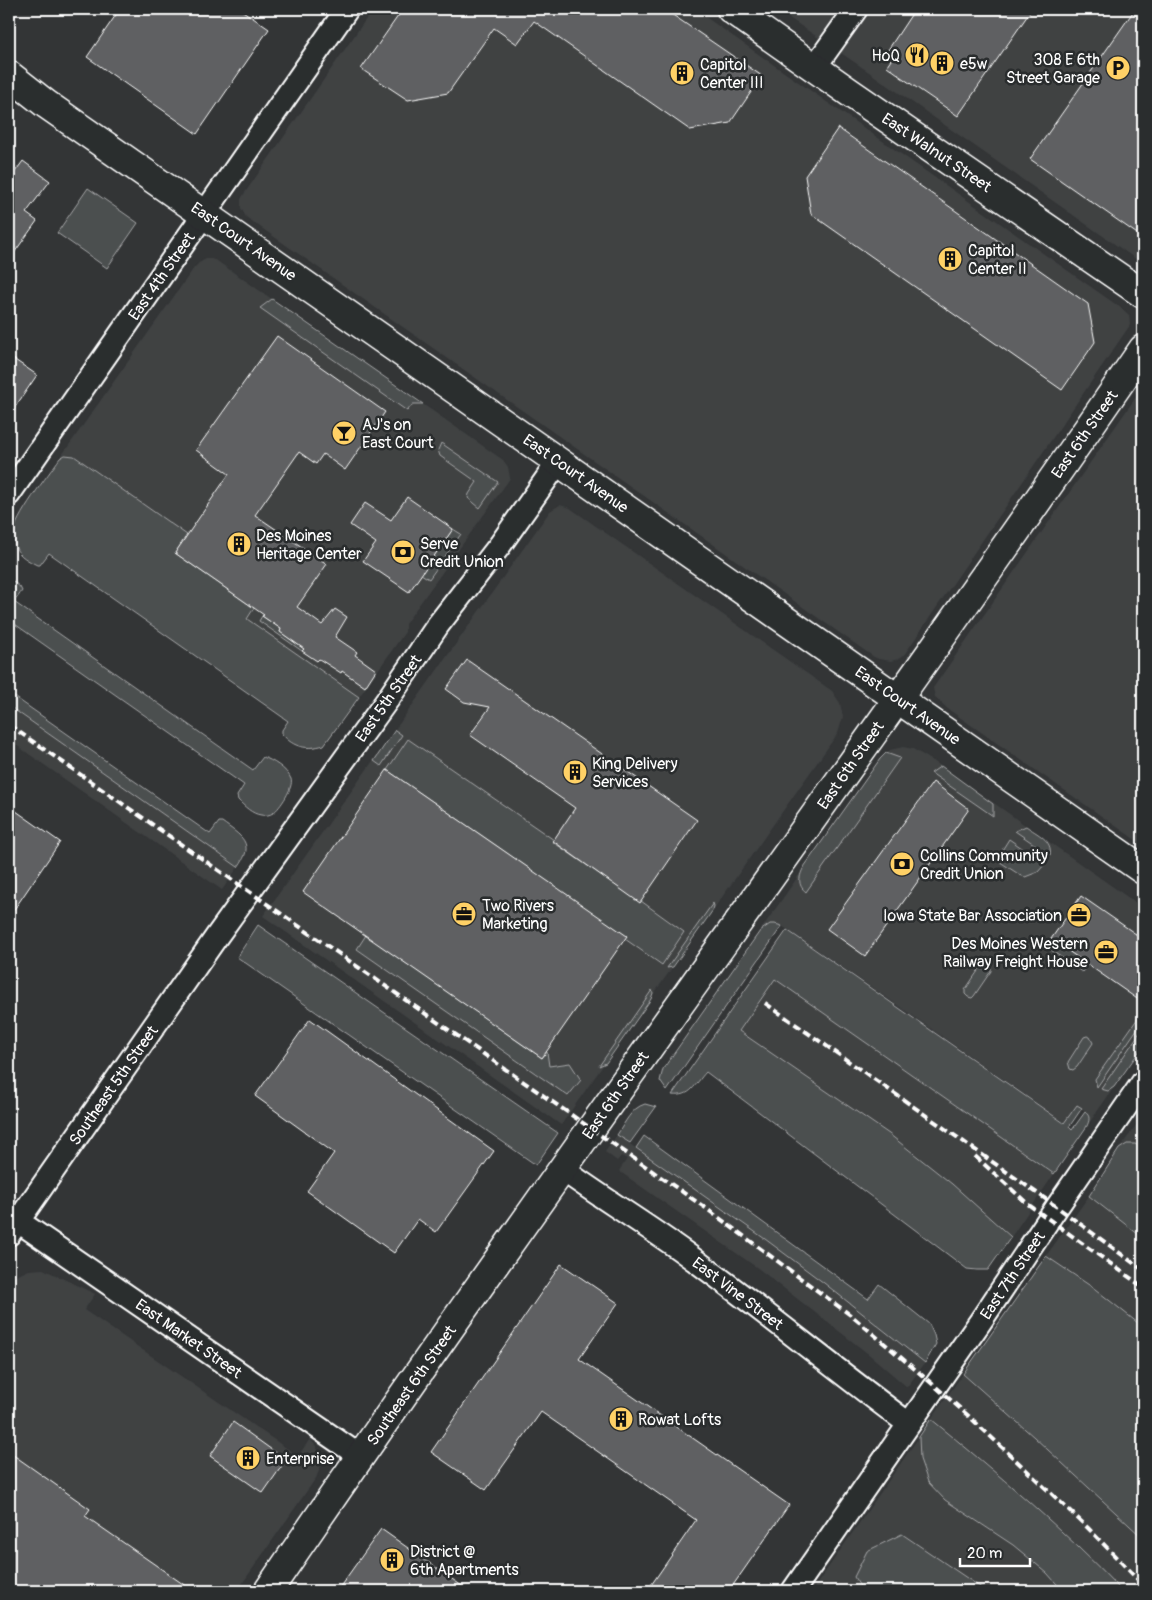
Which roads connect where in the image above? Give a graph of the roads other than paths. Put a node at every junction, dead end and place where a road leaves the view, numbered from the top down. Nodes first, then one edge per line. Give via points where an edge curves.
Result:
1 (347, 9) edge
2 (731, 9) edge
3 (856, 9) edge
4 (814, 68) junction
5 (9, 75) edge
6 (204, 214) junction
7 (1143, 294) edge
8 (1143, 349) edge
9 (559, 462) junction
10 (9, 494) edge
11 (898, 698) junction
12 (1143, 870) edge
13 (217, 936) joint
14 (1143, 1082) edge
15 (559, 1174) junction
16 (13, 1227) edge
17 (909, 1424) junction
18 (361, 1456) junction
19 (268, 1591) edge
20 (793, 1591) edge

1 - 6 street, East 4th Street
2 - 4 street, East Walnut Street
3 - 4 street
4 - 7 street, East Walnut Street
5 - 6 street, East Court Avenue
6 - 9 street, East Court Avenue
6 - 10 street, East 4th Street
8 - 11 street, East 6th Street
9 - 11 street, East Court Avenue
9 - 13 street, East 5th Street via 438,625
11 - 12 street, East Court Avenue
11 - 15 street, East 6th Street
13 - 16 street, Southeast 5th Street
14 - 17 street, East 7th Street
15 - 17 street, East Vine Street via 690,1258
15 - 18 street, Southeast 6th Street
16 - 18 street, East Market Street
17 - 20 street, East 7th Street
18 - 19 street, Southeast 6th Street

